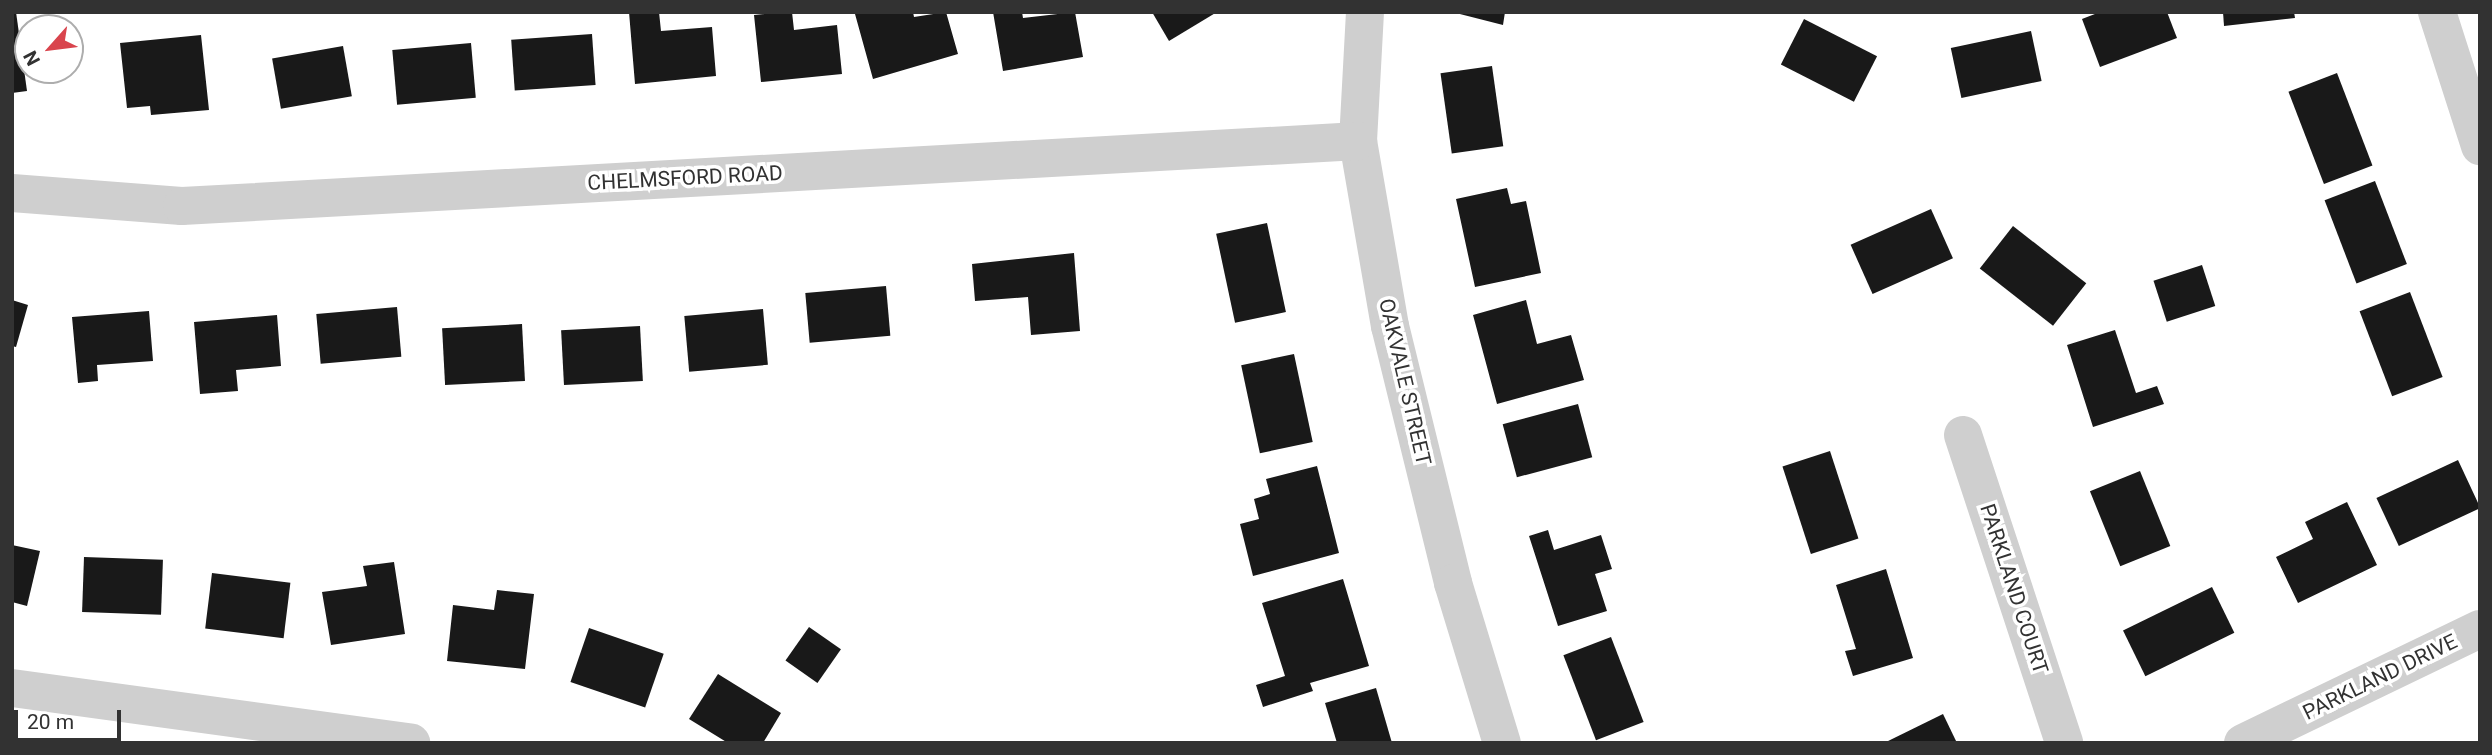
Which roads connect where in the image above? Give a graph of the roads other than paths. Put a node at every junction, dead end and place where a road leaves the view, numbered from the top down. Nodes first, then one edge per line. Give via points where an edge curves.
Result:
1 (1365, 12) edge
2 (2437, 12) edge
3 (1358, 141) junction
4 (2480, 146) edge
5 (12, 193) edge
6 (1963, 435) dead end
7 (2480, 629) edge
8 (12, 688) edge
9 (411, 743) edge
10 (1502, 743) edge
11 (2064, 743) edge
12 (2243, 743) edge

1 - 3 street, OAKVALE STREET
2 - 4 street
3 - 5 street, CHELMSFORD ROAD via 182,206
3 - 10 street, OAKVALE STREET via 1390,326 1453,583
6 - 11 street, PARKLAND COURT
7 - 12 street, PARKLAND DRIVE
8 - 9 street

